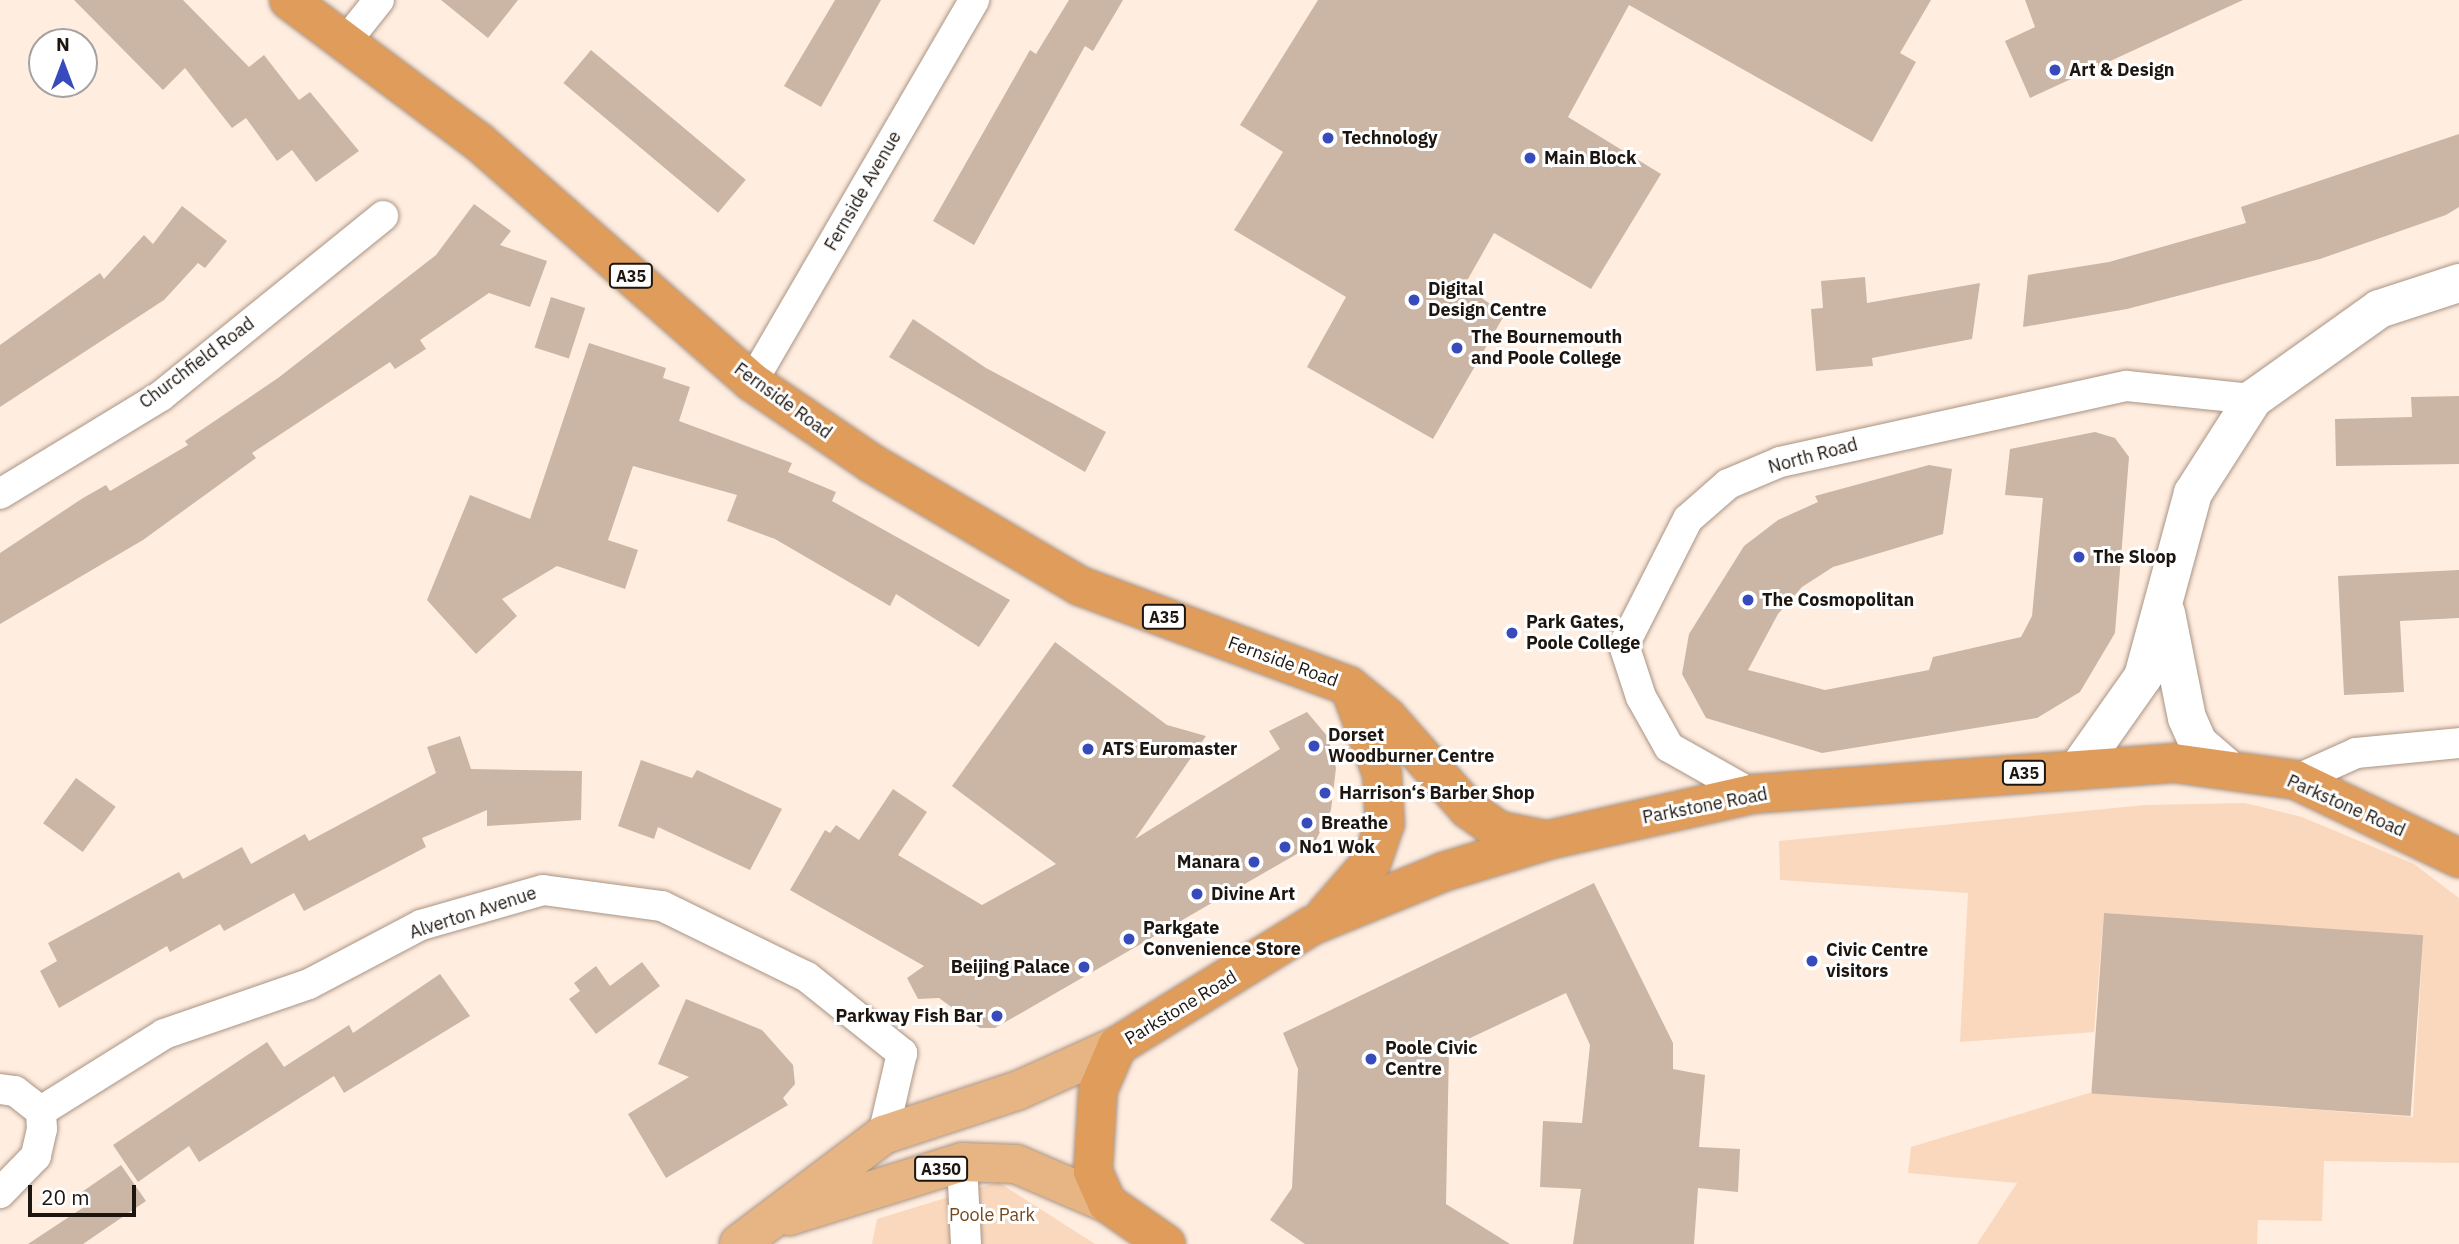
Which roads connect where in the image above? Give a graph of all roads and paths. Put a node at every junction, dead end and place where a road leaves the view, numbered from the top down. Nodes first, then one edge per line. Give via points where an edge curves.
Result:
1 (289, 0) edge
2 (379, 0) edge
3 (974, 0) edge
4 (347, 40) junction
5 (383, 216) dead end
6 (2459, 283) edge
7 (752, 382) junction
8 (2253, 399) junction
9 (0, 494) edge
10 (2165, 604) junction
11 (1349, 686) junction
12 (2459, 743) edge
13 (2224, 766) junction
14 (2078, 769) junction
15 (2296, 780) junction
16 (1752, 794) junction
17 (2459, 831) edge
18 (2414, 835) junction
19 (1548, 840) junction
20 (2459, 858) edge
21 (1311, 926) junction
22 (1117, 1046) junction
23 (0, 1089) edge
24 (41, 1111) junction
25 (883, 1135) junction
26 (962, 1162) junction
27 (0, 1193) edge
28 (1107, 1203) junction
29 (773, 1221) junction
30 (739, 1244) edge
31 (966, 1244) edge
32 (1166, 1244) edge

1 - 4 highway, Fernside Road / A35
2 - 4 street
3 - 7 street, Fernside Avenue
4 - 7 highway, Fernside Road / A35 via 479,142
5 - 9 street, Churchfield Road via 160,396
6 - 8 street via 2379,309
7 - 11 highway, Fernside Road / A35 via 996,542 1080,586
8 - 10 street via 2193,493
8 - 16 street, North Road via 2127,386 1780,462 1728,484 1688,519 1624,645 1641,697 1669,747
10 - 13 street via 2188,718 2198,743
10 - 14 street via 2143,677 2124,713
11 - 19 highway, Fernside Road / A35 via 1387,717 1468,809 1500,831
11 - 21 highway, Fernside Road / A35 via 1382,775 1385,824 1372,861 1347,896
12 - 15 street via 2356,753
13 - 14 highway, Parkstone Road / A35
13 - 15 highway, Parkstone Road / A35
14 - 16 highway, Parkstone Road / A35
15 - 18 highway, Parkstone Road / A35
16 - 19 highway, Parkstone Road / A35
17 - 18 highway
18 - 20 highway, A35
19 - 21 highway, Parkstone Road / A35 via 1443,872
21 - 22 highway, Parkstone Road / A35
22 - 25 main road, Parkstone Road / A350 via 1020,1090
22 - 28 highway, Parkstone Road via 1098,1090 1093,1171
23 - 24 street via 15,1091
24 - 25 street, Alverton Avenue via 164,1034 310,984 421,925 543,890 662,906 807,977 902,1053
24 - 27 street via 36,1156
25 - 29 main road, Parkstone Road / A350
26 - 28 main road, Parkstone Road / A350 via 1016,1164
26 - 29 main road, Parkstone Road / A350
26 - 31 street
28 - 32 highway
29 - 30 main road, Parkstone Road / A350

